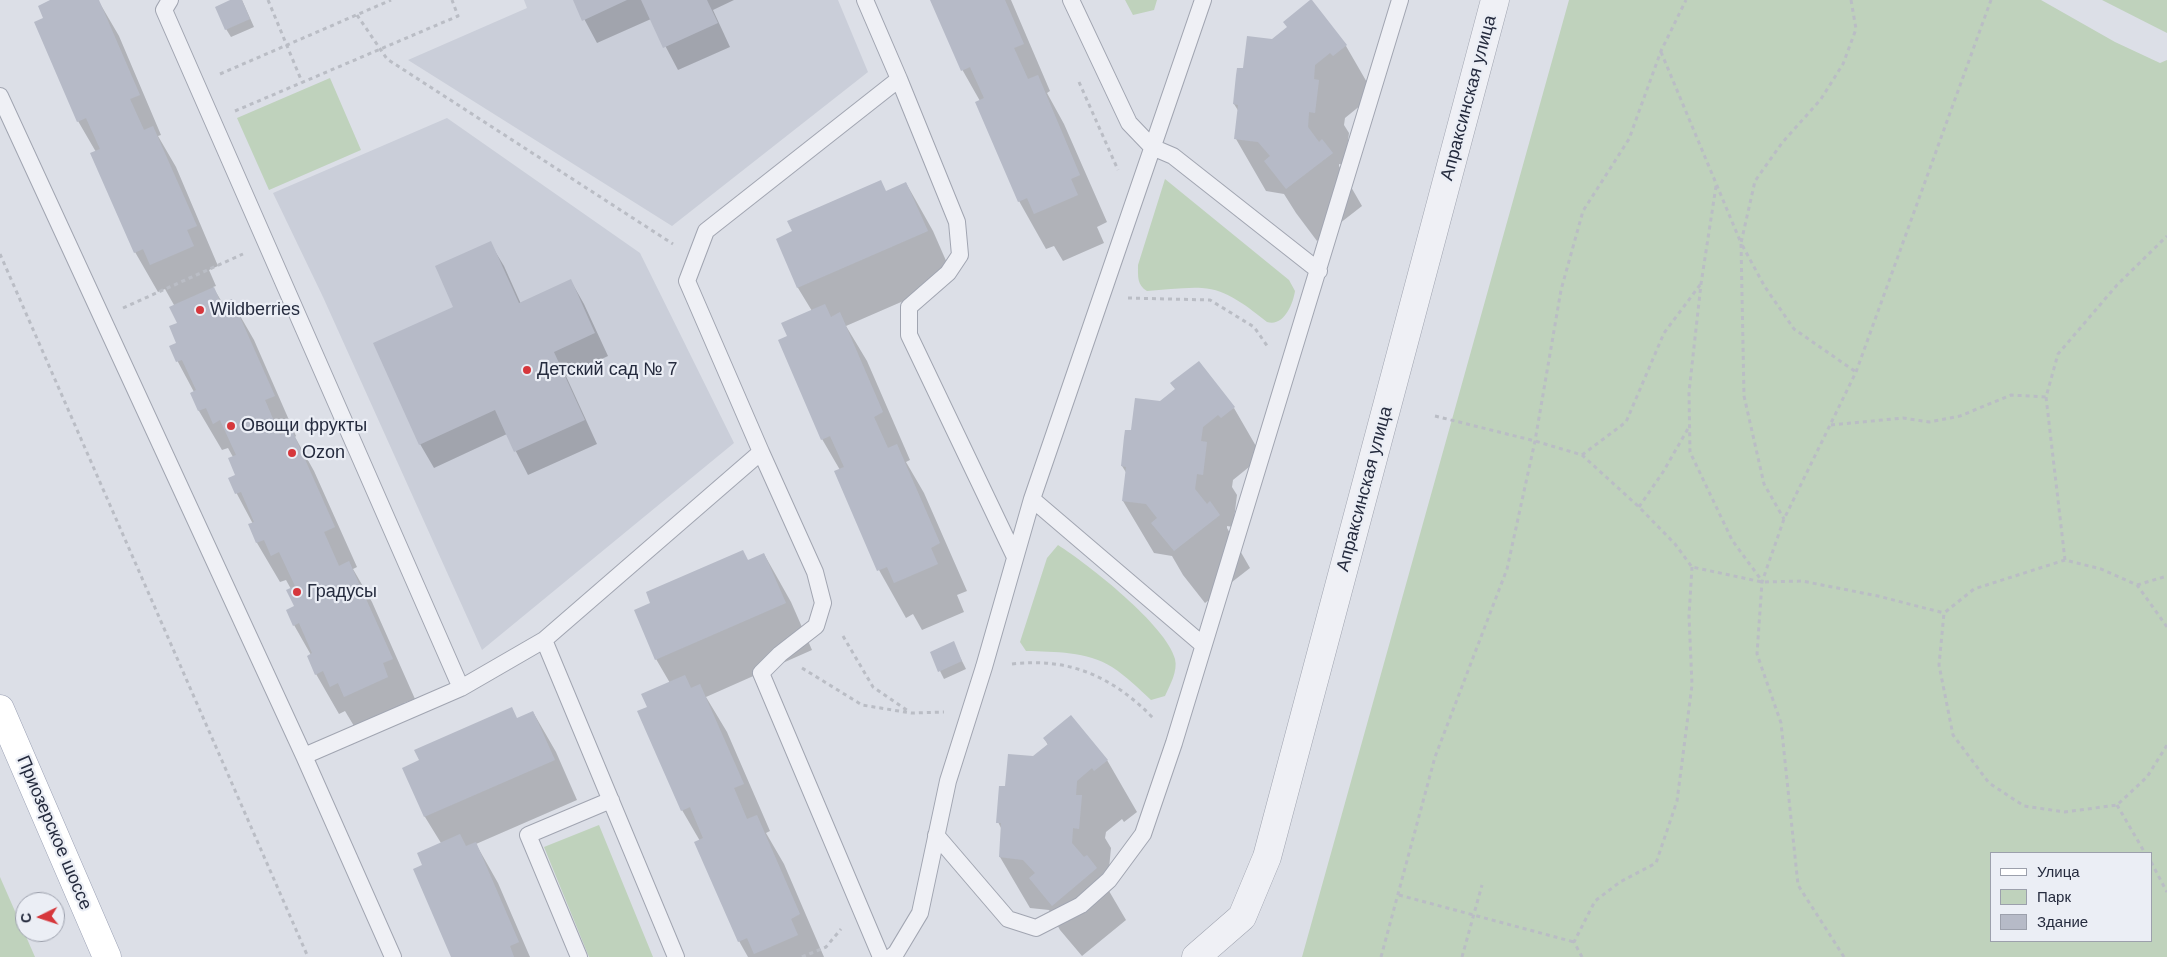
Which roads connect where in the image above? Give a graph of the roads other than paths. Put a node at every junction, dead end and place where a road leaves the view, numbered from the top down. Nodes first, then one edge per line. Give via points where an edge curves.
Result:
1 (170, 0) edge
2 (865, 0) edge
3 (1071, 0) edge
4 (1203, 0) edge
5 (1400, 0) edge
6 (1495, 0) edge
7 (899, 79) junction
8 (0, 96) edge
9 (1152, 147) junction
10 (1319, 271) junction
11 (761, 452) junction
12 (1032, 499) junction
13 (1015, 557) junction
14 (544, 640) junction
15 (1203, 644) junction
16 (461, 688) junction
17 (0, 709) edge
18 (304, 756) junction
19 (611, 800) junction
20 (936, 835) junction
21 (107, 957) edge
22 (393, 957) edge
23 (579, 957) edge
24 (676, 957) edge
25 (881, 957) edge
26 (891, 957) edge
27 (1196, 957) edge

1 - 16 lane via 164,10
2 - 7 lane
3 - 9 lane via 1129,123
4 - 9 lane
5 - 10 lane
6 - 27 street, Апраксинская улица via 1267,857 1242,917
7 - 11 lane via 706,231 687,281
7 - 13 lane via 957,222 960,255 948,273 909,307 909,335
8 - 18 lane
9 - 10 lane via 1173,156
9 - 12 lane
10 - 15 lane
11 - 14 lane
11 - 25 lane via 815,572 823,603 816,626 761,673
12 - 13 lane
12 - 15 lane
13 - 20 lane via 948,781
14 - 16 lane
14 - 19 lane
15 - 20 lane via 1143,834 1109,880 1081,905 1036,928 1008,920
16 - 18 lane
17 - 21 main road, Приозерское шоссе
18 - 22 lane
19 - 23 lane via 528,836
19 - 24 lane
20 - 26 lane via 920,913

